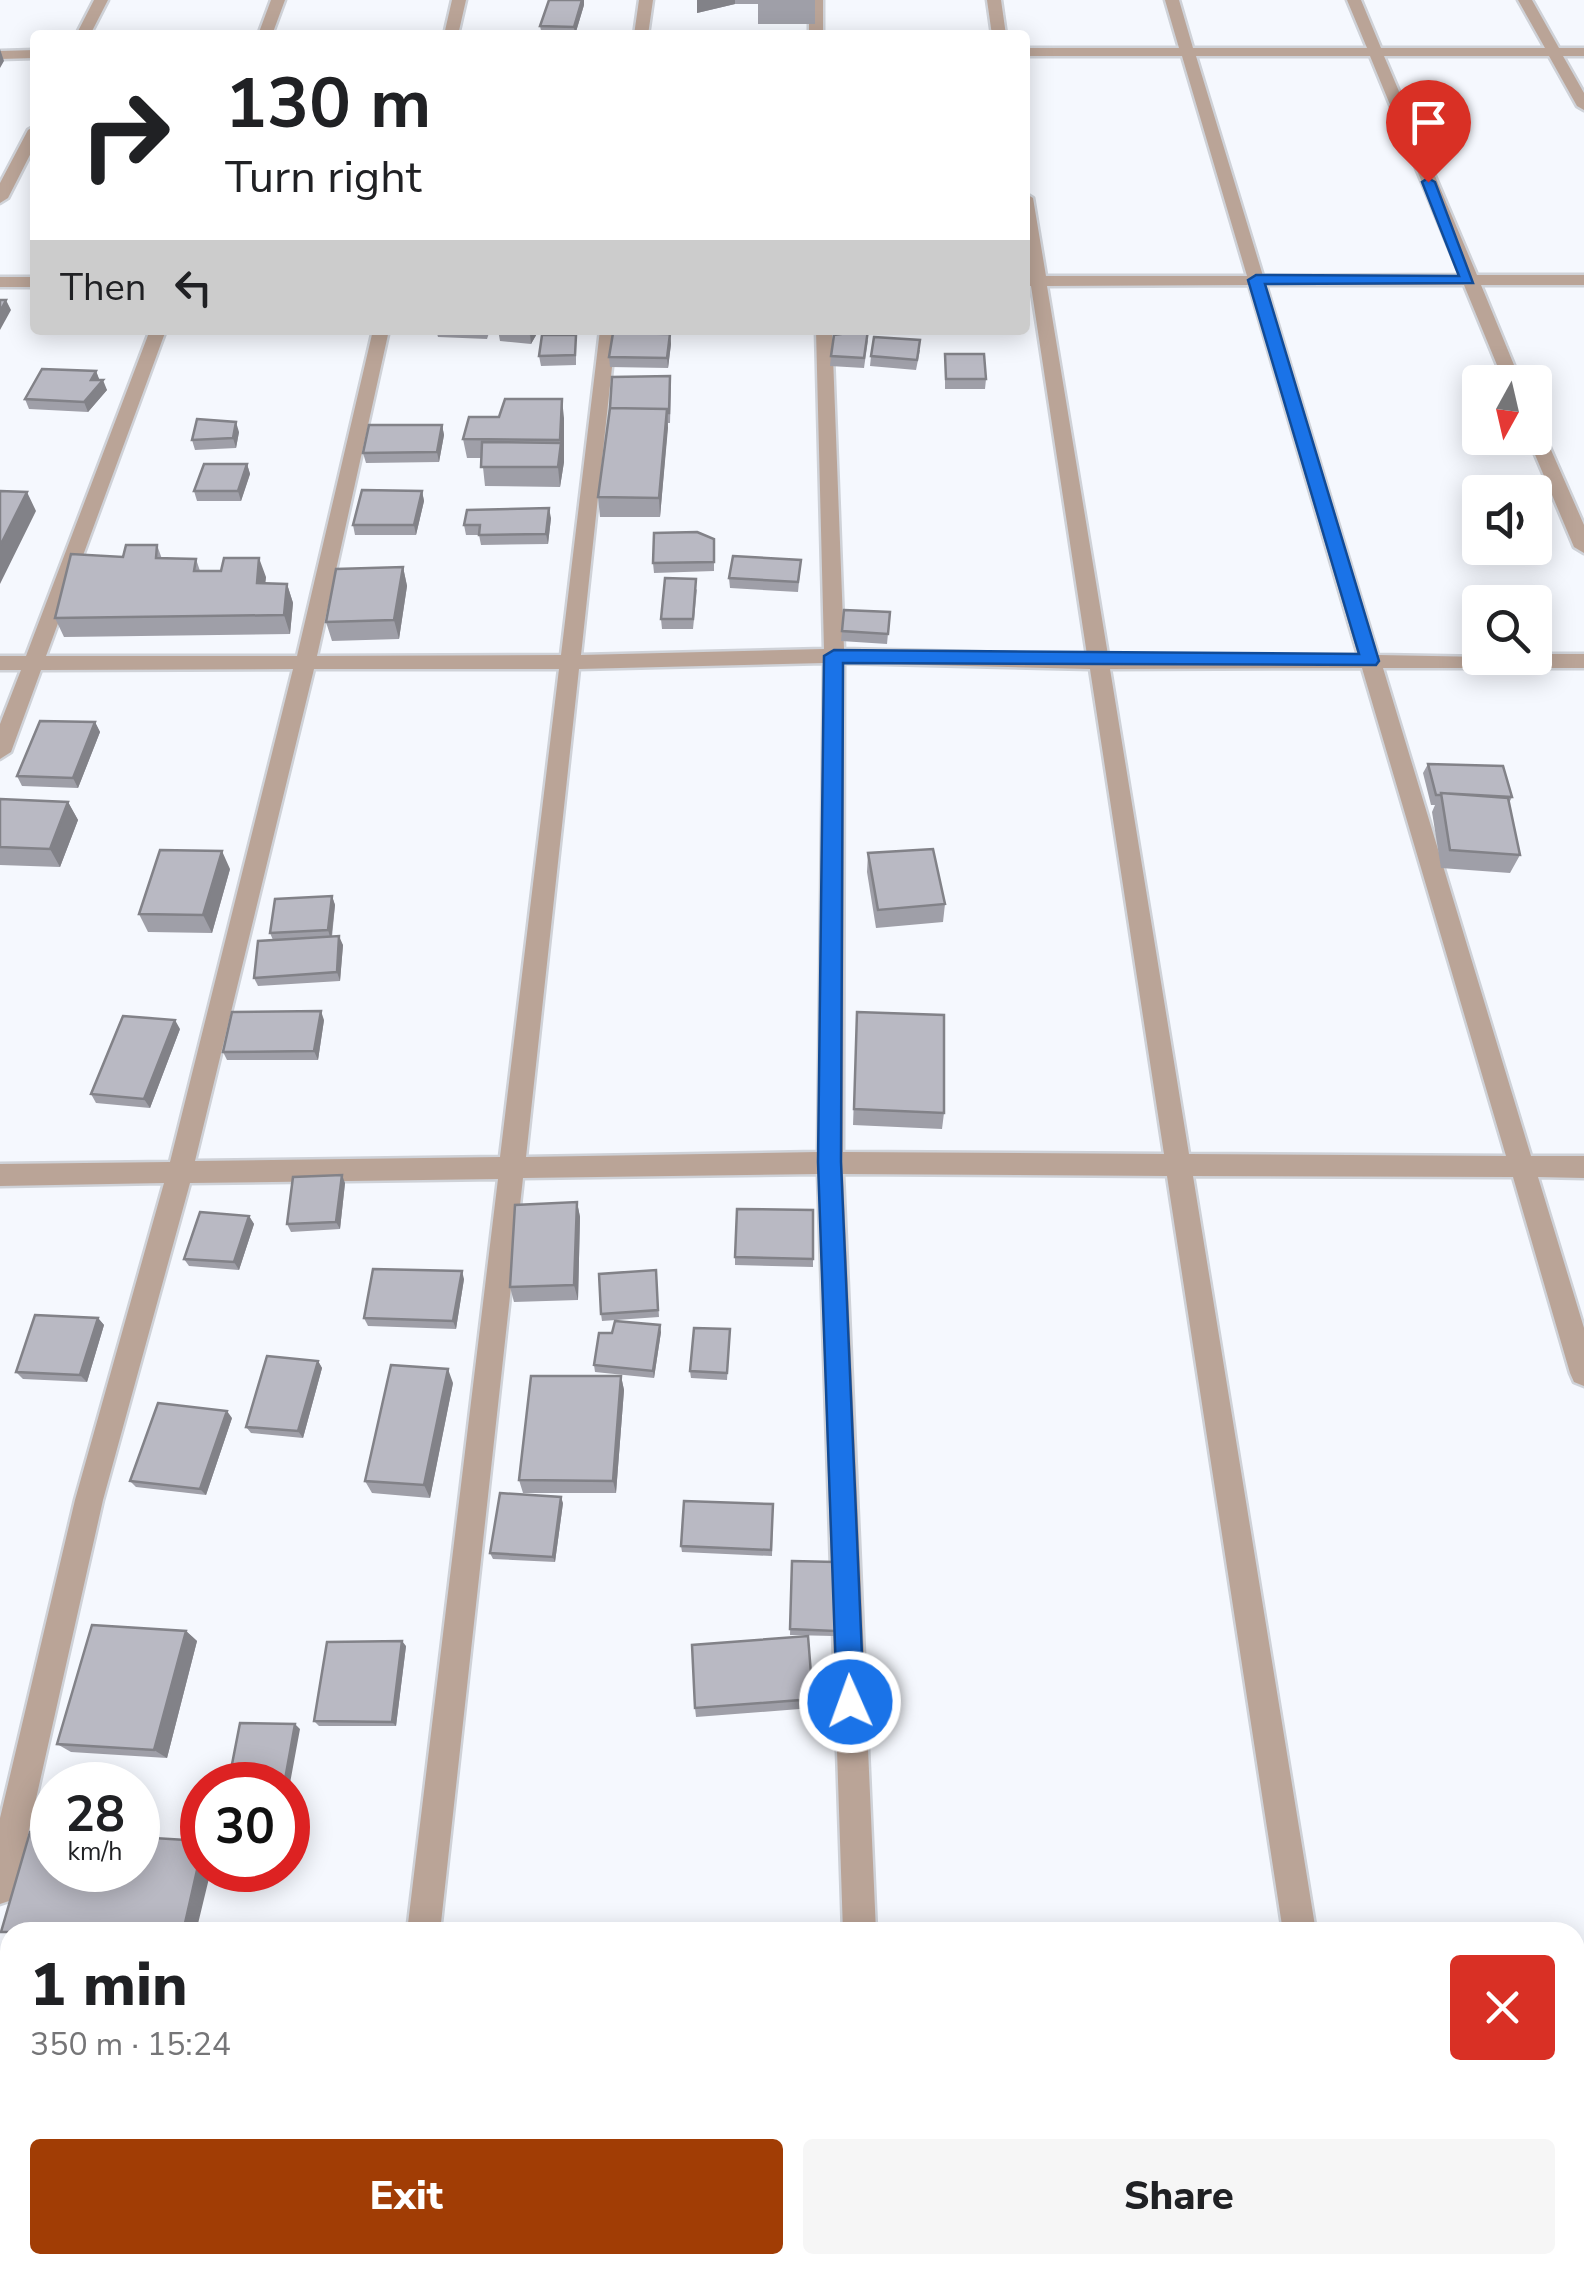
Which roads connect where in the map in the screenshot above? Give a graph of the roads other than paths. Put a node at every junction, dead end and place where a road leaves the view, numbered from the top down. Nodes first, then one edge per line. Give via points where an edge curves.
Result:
1 (101, 0) edge
2 (278, 0) edge
3 (459, 0) edge
4 (646, 0) edge
5 (816, 0) edge
6 (994, 0) edge
7 (1172, 0) edge
8 (1354, 0) edge
9 (1526, 0) edge
10 (86, 30) edge
11 (267, 30) edge
12 (451, 30) edge
13 (643, 30) edge
14 (816, 30) edge
15 (998, 30) edge
16 (1030, 52) edge
17 (1376, 52) junction
18 (1554, 52) junction
19 (1584, 52) edge
20 (1188, 53) junction
21 (0, 54) edge
22 (30, 54) edge
23 (1584, 106) edge
24 (30, 140) edge
25 (0, 198) edge
26 (1256, 280) junction
27 (1468, 280) junction
28 (1584, 280) edge
29 (1032, 281) edge
30 (0, 282) edge
31 (30, 282) edge
32 (156, 335) edge
33 (380, 335) edge
34 (607, 335) edge
35 (824, 335) edge
36 (1506, 365) edge
37 (1544, 455) edge
38 (1584, 547) edge
39 (834, 656) junction
40 (1370, 661) junction
41 (1584, 661) edge
42 (35, 662) junction
43 (570, 662) junction
44 (1099, 662) junction
45 (0, 663) edge
46 (305, 664) junction
47 (0, 752) edge
48 (830, 1162) junction
49 (1178, 1162) junction
50 (1522, 1166) junction
51 (1584, 1167) edge
52 (512, 1168) junction
53 (0, 1175) edge
54 (179, 1176) junction
55 (1584, 1373) edge
56 (0, 1888) edge
57 (425, 1922) edge
58 (860, 1922) edge
59 (1298, 1922) edge

1 - 10 street
2 - 11 street
3 - 12 street
4 - 13 street
5 - 14 street
6 - 15 street
7 - 20 street
8 - 17 street
9 - 18 street
16 - 20 street
17 - 18 street
17 - 20 street
17 - 27 street
18 - 19 street
18 - 23 street
20 - 26 street
21 - 22 street
24 - 25 street
26 - 27 street
26 - 29 street
26 - 40 street
27 - 28 street
27 - 36 street
29 - 44 street
30 - 31 street
32 - 42 street
33 - 46 street
34 - 43 street
35 - 39 street
37 - 38 street
39 - 43 street
39 - 44 street
39 - 48 street
40 - 41 street
40 - 44 street
40 - 50 street
42 - 45 street
42 - 46 street
42 - 47 street
43 - 46 street
43 - 52 street
44 - 49 street
46 - 54 street
48 - 49 street
48 - 52 street
48 - 58 street
49 - 50 street
49 - 59 street
50 - 51 street
50 - 55 street
52 - 54 street
52 - 57 street
53 - 54 street
54 - 56 street via 89,1500

